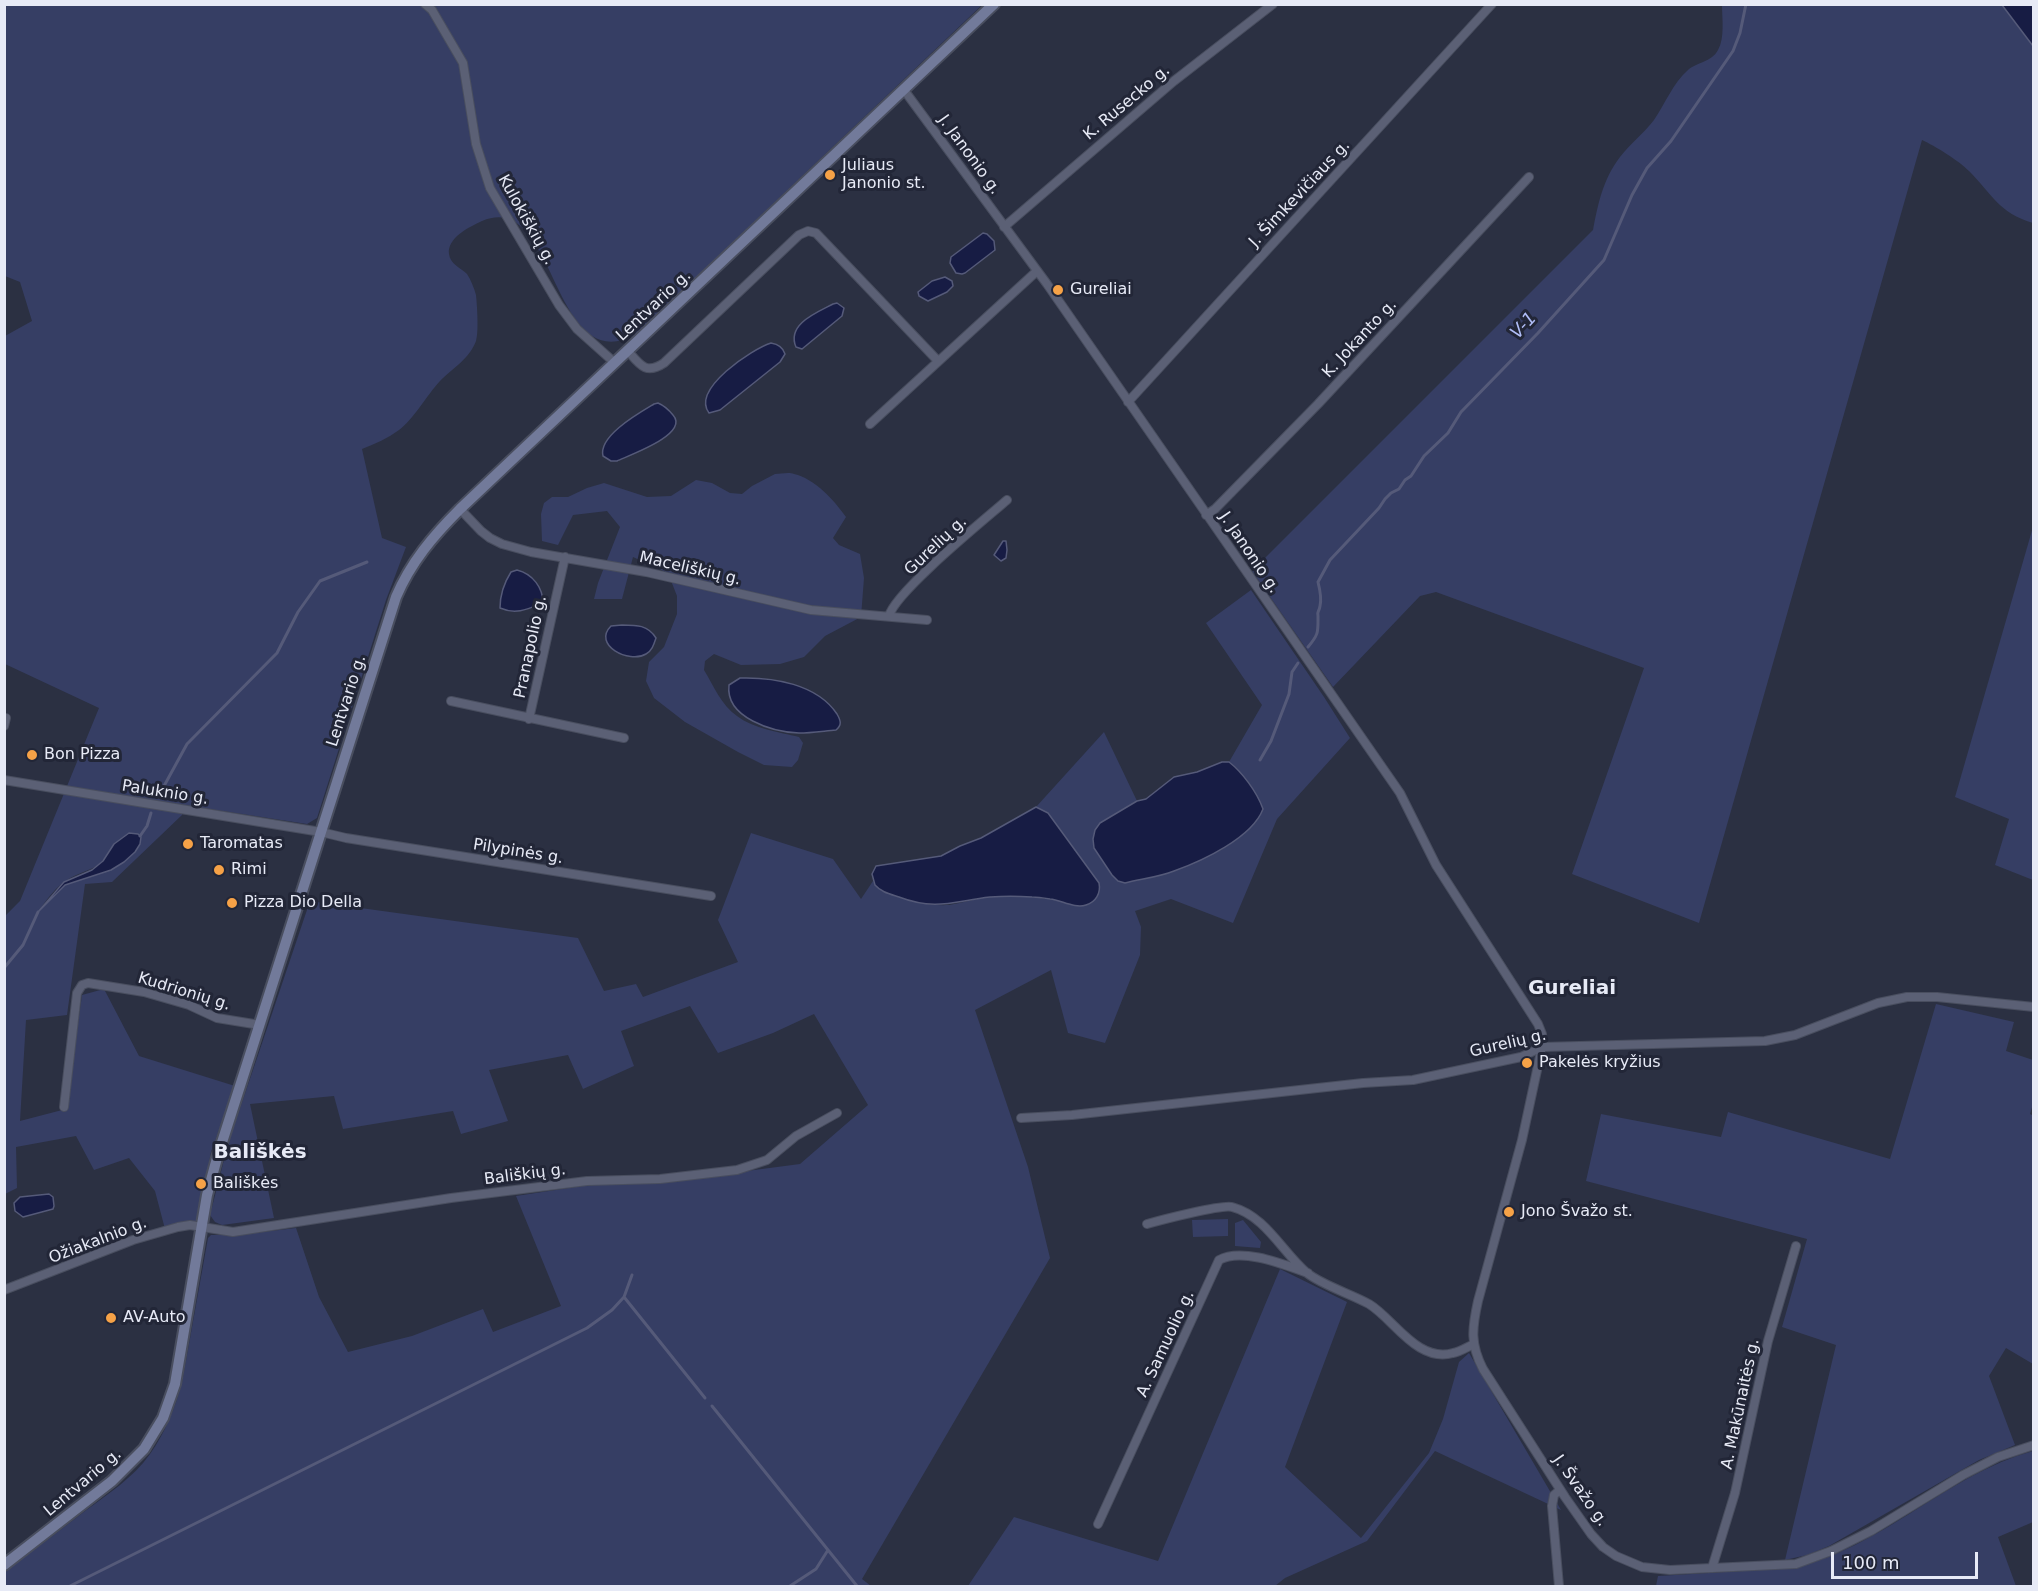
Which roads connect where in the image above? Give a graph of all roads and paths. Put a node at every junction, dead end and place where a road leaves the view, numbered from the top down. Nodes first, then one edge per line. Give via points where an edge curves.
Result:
1 (425, 4) edge
2 (994, 4) edge
3 (1273, 4) edge
4 (1492, 4) edge
5 (904, 90) junction
6 (1529, 177) dead end
7 (1004, 226) junction
8 (1037, 271) junction
9 (628, 351) junction
10 (938, 361) junction
11 (615, 363) junction
12 (1128, 402) junction
13 (870, 423) dead end
14 (1007, 500) dead end
15 (460, 509) junction
16 (1206, 514) junction
17 (565, 557) junction
18 (890, 616) junction
19 (927, 620) dead end
20 (451, 701) dead end
21 (530, 719) junction
22 (624, 738) dead end
23 (4, 780) edge
24 (321, 832) junction
25 (711, 896) dead end
26 (2034, 1006) edge
27 (260, 1025) junction
28 (1542, 1047) junction
29 (64, 1107) dead end
30 (837, 1113) dead end
31 (1021, 1118) dead end
32 (1147, 1224) dead end
33 (202, 1227) junction
34 (1796, 1246) dead end
35 (1308, 1274) junction
36 (4, 1290) edge
37 (1474, 1344) junction
38 (2034, 1445) edge
39 (1560, 1490) junction
40 (1098, 1524) dead end
41 (4, 1565) edge
42 (1712, 1568) junction
43 (1559, 1587) edge

1 - 11 street, Kulokiškių g. via 464,63 476,144 490,188 559,305 577,329
2 - 5 main road, Lentvario g.
3 - 7 street, K. Rusecko g. via 1166,87
4 - 12 street, J. Šimkevičiaus g.
5 - 7 street, J. Janonio g.
5 - 9 main road, Lentvario g.
6 - 16 street, K. Jokanto g. via 1318,404
7 - 8 street, J. Janonio g.
8 - 10 street
8 - 12 street, J. Janonio g.
9 - 10 street via 646,369 664,363 808,231 816,233
9 - 11 main road, Lentvario g.
10 - 13 street
11 - 15 main road, Lentvario g.
12 - 16 street, J. Janonio g.
14 - 18 street, Gurelių g. via 931,567 895,604
15 - 17 street, Maceliškių g. via 481,531 502,544
15 - 24 main road, Lentvario g. via 428,543 404,578
16 - 28 street, J. Janonio g. via 1400,793 1436,865 1538,1024
17 - 18 street, Maceliškių g. via 811,610
17 - 21 street, Pranapolio g.
18 - 19 street, Maceliškių g.
20 - 21 street
21 - 22 street, Pranapolio g.
23 - 24 street, Paluknio g.
24 - 25 street, Pilypinės g.
24 - 27 main road, Lentvario g.
26 - 28 street, Gurelių g. via 1906,997 1795,1035 1765,1041
27 - 29 street, Kudrionių g. via 218,1018 144,992 82,985 77,993
27 - 33 main road, Lentvario g. via 217,1158
28 - 31 street, Gurelių g. via 1521,1057 1413,1080
28 - 37 street, J. Švažo g. via 1522,1140 1472,1327
30 - 33 street, Bališkių g. via 796,1136 767,1160 737,1170 660,1179 587,1181 233,1232
32 - 35 street via 1229,1205 1257,1219
33 - 36 street, Ožiakalnio g. via 178,1227 134,1240
33 - 41 main road, Lentvario g. via 170,1402 154,1434 112,1481
34 - 42 street, A. Makūnaitės g. via 1768,1341 1736,1493
35 - 37 street via 1370,1305 1421,1347 1446,1354
35 - 40 street, A. Samuolio g. via 1266,1258 1226,1256 1219,1260
37 - 39 street, J. Švažo g. via 1483,1369
38 - 42 street, J. Švažo g. via 1963,1475 1831,1551 1796,1564
39 - 42 street, J. Švažo g. via 1591,1534 1616,1556 1642,1567
39 - 43 street via 1554,1495 1552,1506

